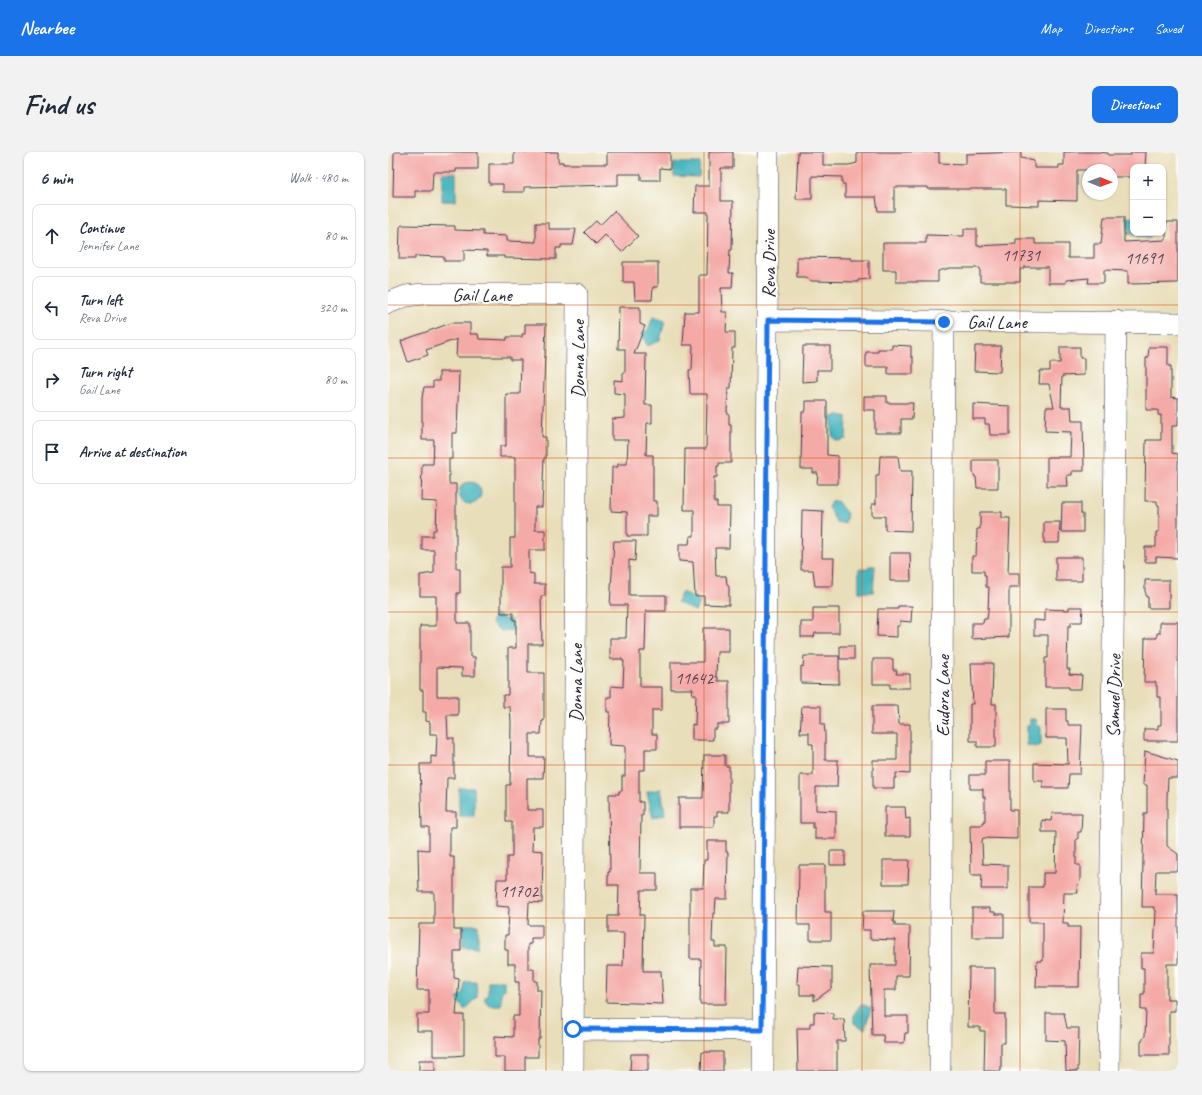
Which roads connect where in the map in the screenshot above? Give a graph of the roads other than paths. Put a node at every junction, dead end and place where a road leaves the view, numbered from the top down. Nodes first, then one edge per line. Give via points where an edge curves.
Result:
1 (768, 152) edge
2 (577, 294) joint
3 (388, 303) edge
4 (768, 320) junction
5 (1116, 321) junction
6 (944, 322) junction
7 (1178, 323) edge
8 (573, 1029) junction
9 (762, 1030) junction
10 (573, 1071) edge
11 (763, 1071) edge
12 (940, 1071) edge
13 (1109, 1071) edge

1 - 4 street, Reva Drive
2 - 3 street, Gail Lane via 423,294 406,296
2 - 8 street, Donna Lane
4 - 6 street, Gail Lane
4 - 9 street, Reva Drive
5 - 6 street, Gail Lane
5 - 7 street, Gail Lane
5 - 13 street, Samuel Drive
6 - 12 street, Eudora Lane
8 - 9 street
8 - 10 street, Donna Lane
9 - 11 street, Reva Drive

